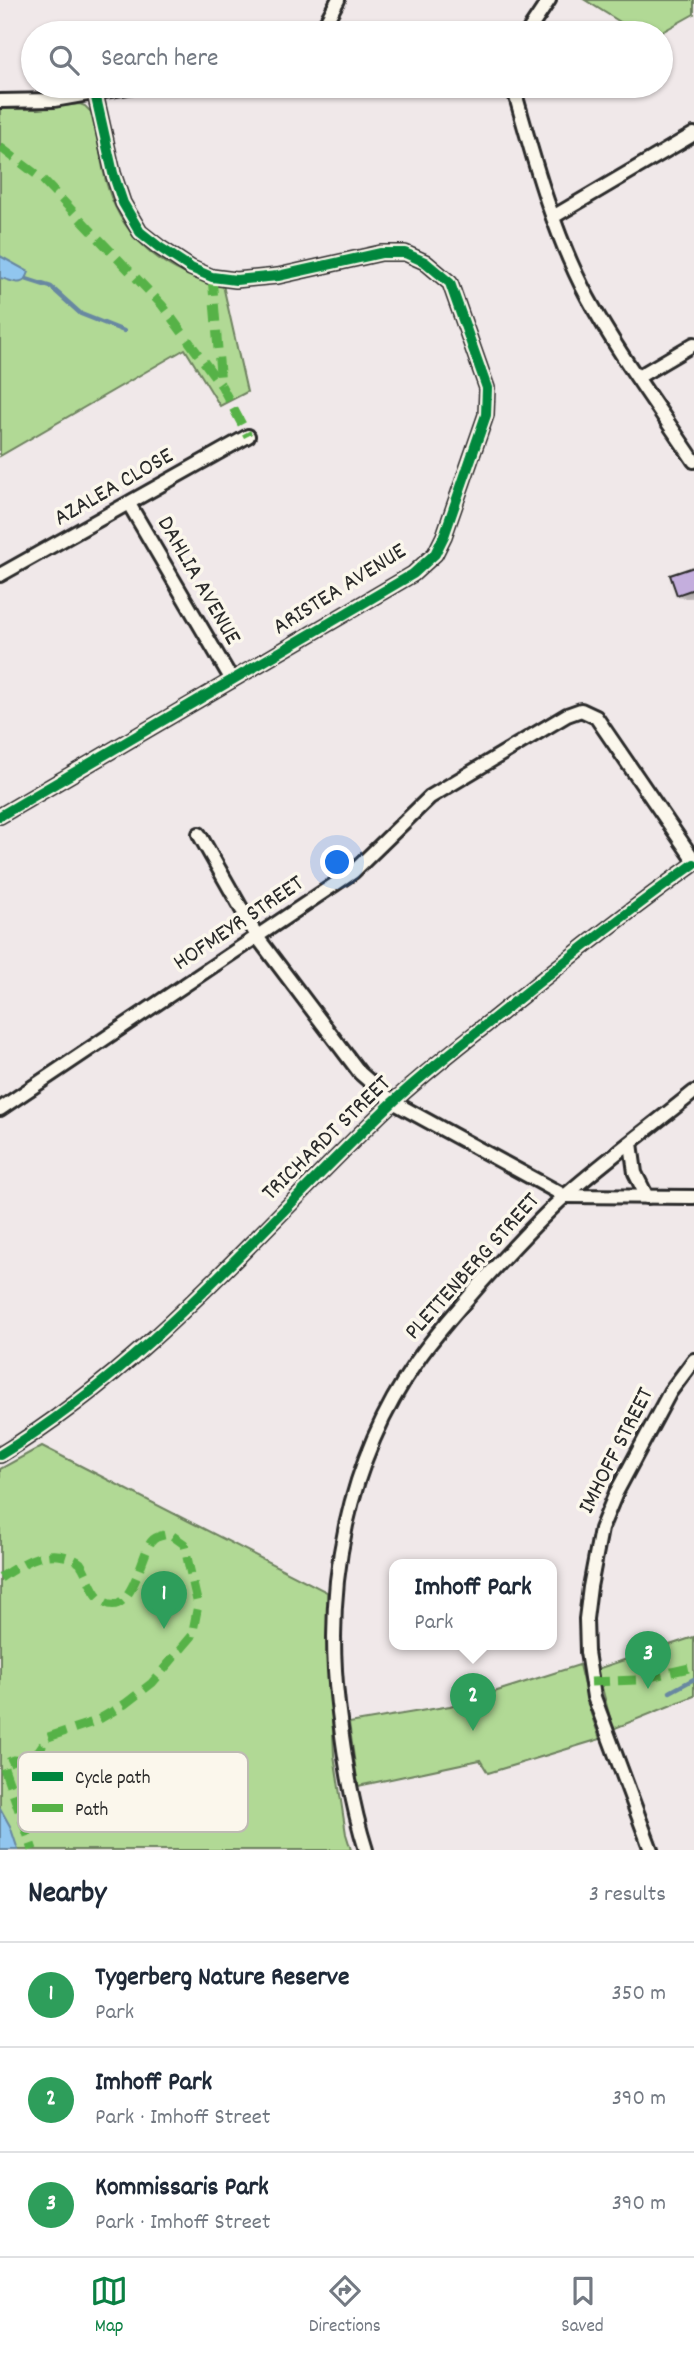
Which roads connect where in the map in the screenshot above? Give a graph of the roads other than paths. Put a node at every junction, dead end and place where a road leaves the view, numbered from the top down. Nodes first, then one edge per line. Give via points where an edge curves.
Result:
1 (338, 0) edge
2 (549, 0) edge
3 (327, 21) edge
4 (535, 21) edge
5 (61, 98) edge
6 (96, 98) edge
7 (517, 98) edge
8 (0, 100) edge
9 (694, 134) edge
10 (553, 217) junction
11 (694, 344) edge
12 (638, 377) junction
13 (248, 436) dead end
14 (694, 460) edge
15 (129, 504) junction
16 (0, 575) edge
17 (232, 680) junction
18 (0, 816) edge
19 (199, 834) dead end
20 (694, 862) edge
21 (258, 937) junction
22 (694, 1092) edge
23 (393, 1102) junction
24 (0, 1110) edge
25 (631, 1143) junction
26 (565, 1196) junction
27 (647, 1197) junction
28 (694, 1197) edge
29 (694, 1360) edge
30 (0, 1455) edge
31 (366, 1850) edge
32 (651, 1850) edge

1 - 3 street
2 - 4 street
5 - 8 street
6 - 17 street, ARISTEA AVENUE via 123,203 140,232 159,247 191,268 236,281 382,253 405,253 430,264 450,283 487,388 486,415 435,554 413,574
7 - 10 street
9 - 10 street
10 - 12 street via 588,298
11 - 12 street
12 - 14 street
13 - 15 street, AZALEA CLOSE
15 - 16 street, AZALEA CLOSE
15 - 17 street, DAHLIA AVENUE
17 - 18 street, ARISTEA AVENUE
19 - 21 street
20 - 21 street, HOFMEYR STREET via 596,717 581,710 430,797 354,872
20 - 23 street, TRICHARDT STREET via 624,913
21 - 23 street via 360,1073
21 - 24 street, HOFMEYR STREET
22 - 25 street, PLETTENBERG STREET
23 - 26 street
23 - 30 street, TRICHARDT STREET via 158,1336 93,1392
25 - 26 street, PLETTENBERG STREET
25 - 27 street via 635,1173
26 - 27 street
26 - 31 street, PLETTENBERG STREET via 498,1265 415,1363 382,1420 356,1486 336,1581 333,1653 344,1755
27 - 28 street
29 - 32 street, IMHOFF STREET via 670,1392 615,1493 601,1529 586,1619 594,1697

